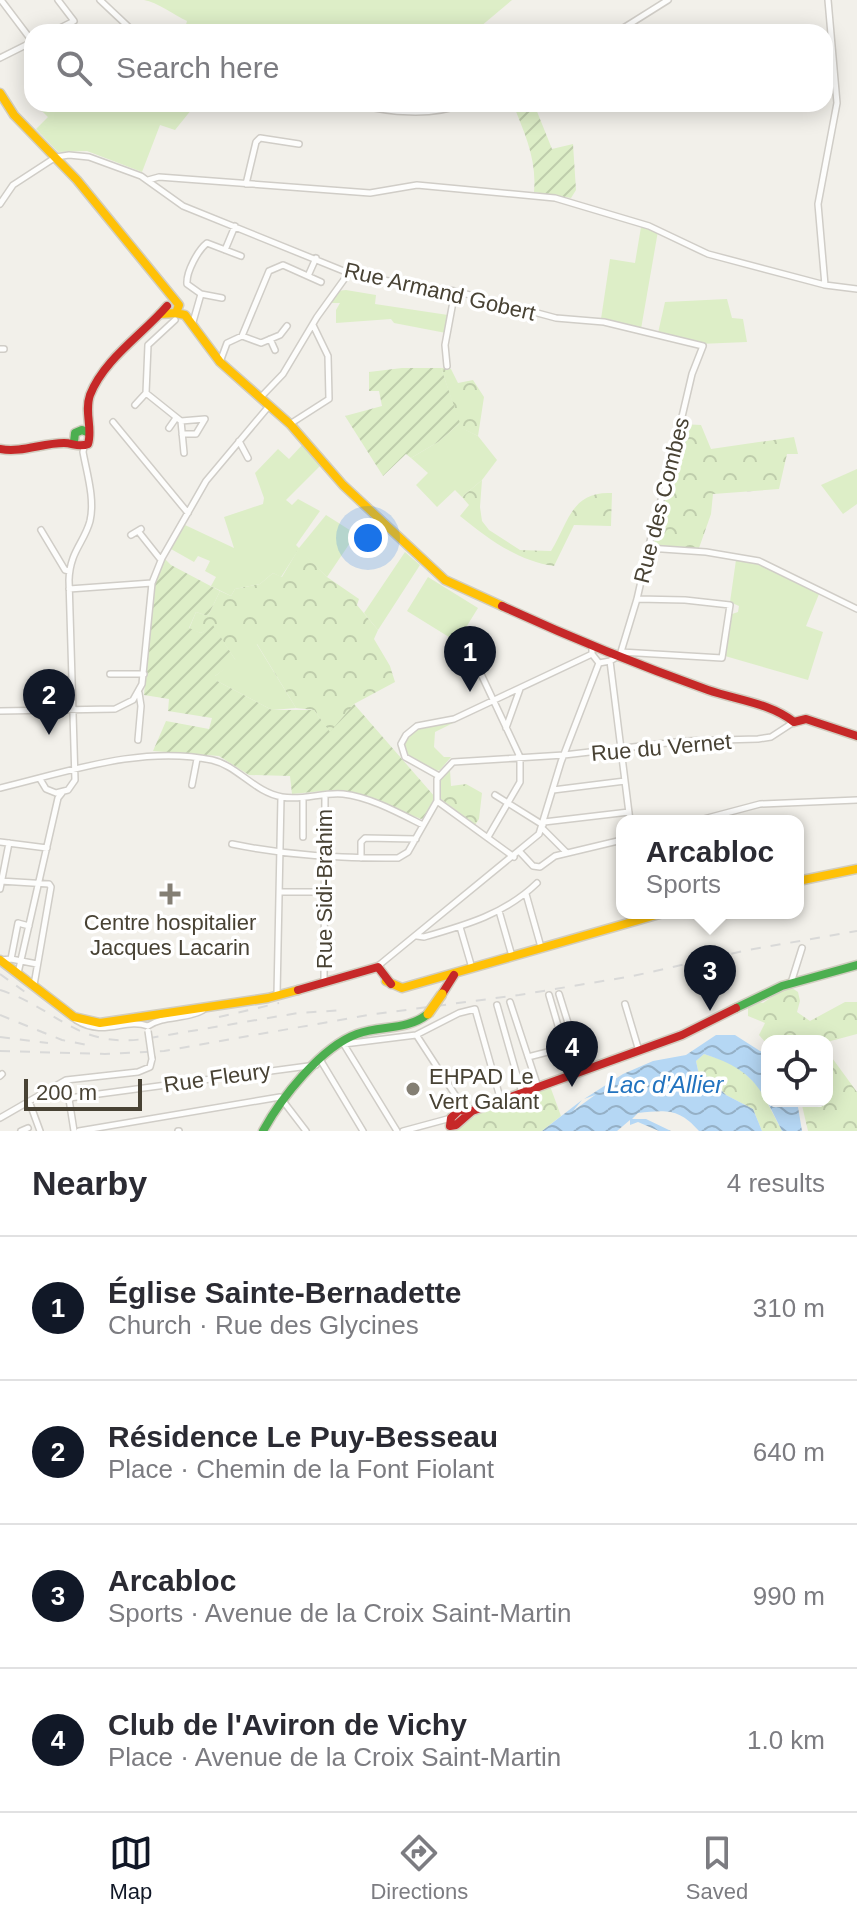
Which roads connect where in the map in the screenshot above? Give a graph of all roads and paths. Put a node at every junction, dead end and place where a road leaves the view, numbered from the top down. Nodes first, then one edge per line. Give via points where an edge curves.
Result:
1 (1, 0) edge
2 (58, 0) edge
3 (100, 0) edge
4 (668, 0) edge
5 (828, 0) edge
6 (68, 24) edge
7 (126, 24) edge
8 (630, 24) edge
9 (830, 24) edge
10 (24, 30) edge
11 (24, 45) edge
12 (833, 57) edge
13 (0, 58) edge
14 (0, 93) edge
15 (299, 144) dead end
16 (56, 157) junction
17 (148, 180) junction
18 (246, 184) junction
19 (0, 204) edge
20 (235, 226) junction
21 (225, 250) junction
22 (241, 256) dead end
23 (316, 258) junction
24 (348, 274) junction
25 (308, 276) junction
26 (321, 282) dead end
27 (825, 285) junction
28 (857, 289) edge
29 (455, 291) junction
30 (201, 294) junction
31 (222, 298) dead end
32 (172, 311) junction
33 (193, 320) junction
34 (313, 325) junction
35 (287, 326) dead end
36 (139, 335) junction
37 (242, 336) junction
38 (270, 339) junction
39 (148, 345) junction
40 (703, 346) joint
41 (275, 350) dead end
42 (220, 362) junction
43 (447, 366) dead end
44 (146, 393) junction
45 (260, 398) junction
46 (135, 405) dead end
47 (269, 406) junction
48 (179, 420) junction
49 (113, 422) dead end
50 (290, 424) junction
51 (169, 428) dead end
52 (79, 433) junction
53 (182, 434) junction
54 (239, 441) junction
55 (84, 447) joint
56 (0, 448) edge
57 (184, 453) dead end
58 (248, 458) dead end
59 (188, 513) junction
60 (41, 530) dead end
61 (131, 535) dead end
62 (648, 548) junction
63 (161, 560) junction
64 (69, 571) junction
65 (152, 583) junction
66 (69, 589) junction
67 (637, 599) junction
68 (857, 609) edge
69 (560, 633) junction
70 (592, 652) junction
71 (614, 656) junction
72 (599, 663) junction
73 (110, 674) dead end
74 (144, 674) junction
75 (481, 674) dead end
76 (521, 688) junction
77 (139, 692) junction
78 (494, 701) junction
79 (73, 710) junction
80 (0, 711) edge
81 (794, 722) junction
82 (506, 728) junction
83 (857, 736) edge
84 (138, 740) dead end
85 (204, 748) dead end
86 (621, 750) junction
87 (564, 755) junction
88 (520, 757) junction
89 (200, 759) junction
90 (74, 771) junction
91 (439, 776) junction
92 (40, 778) junction
93 (625, 781) junction
94 (192, 785) dead end
95 (0, 788) edge
96 (553, 790) junction
97 (59, 795) junction
98 (325, 795) junction
99 (495, 795) dead end
100 (281, 797) junction
101 (303, 798) junction
102 (857, 800) edge
103 (437, 801) junction
104 (508, 803) junction
105 (629, 812) junction
106 (629, 815) edge
107 (719, 815) edge
108 (423, 825) junction
109 (543, 825) junction
110 (303, 837) dead end
111 (488, 837) junction
112 (416, 839) junction
113 (616, 841) edge
114 (0, 842) edge
115 (9, 843) junction
116 (232, 844) dead end
117 (47, 848) junction
118 (520, 852) junction
119 (280, 853) junction
120 (566, 853) junction
121 (514, 857) junction
122 (324, 858) junction
123 (361, 858) junction
124 (857, 869) edge
125 (804, 880) edge
126 (1, 881) edge
127 (537, 883) dead end
128 (39, 884) junction
129 (0, 889) edge
130 (280, 892) junction
131 (324, 892) junction
132 (526, 894) junction
133 (499, 910) junction
134 (641, 919) edge
135 (30, 924) junction
136 (45, 925) junction
137 (460, 927) junction
138 (416, 935) junction
139 (541, 947) junction
140 (802, 948) dead end
141 (512, 956) junction
142 (4, 960) edge
143 (21, 961) junction
144 (37, 964) junction
145 (857, 965) edge
146 (379, 968) junction
147 (472, 968) junction
148 (18, 974) junction
149 (450, 974) junction
150 (324, 982) junction
151 (790, 984) junction
152 (34, 986) junction
153 (559, 994) dead end
154 (549, 995) dead end
155 (277, 996) junction
156 (510, 1002) dead end
157 (56, 1003) junction
158 (625, 1004) dead end
159 (497, 1005) dead end
160 (204, 1009) junction
161 (69, 1014) junction
162 (104, 1022) junction
163 (118, 1024) junction
164 (148, 1028) junction
165 (416, 1035) junction
166 (343, 1042) junction
167 (575, 1045) junction
168 (564, 1046) junction
169 (639, 1051) junction
170 (528, 1057) junction
171 (319, 1063) junction
172 (583, 1071) junction
173 (66, 1080) junction
174 (538, 1087) junction
175 (522, 1093) junction
176 (69, 1098) junction
177 (282, 1099) junction
178 (29, 1101) junction
179 (501, 1101) junction
180 (467, 1112) junction
181 (0, 1118) edge
182 (449, 1124) edge
183 (28, 1128) dead end
184 (75, 1130) edge
185 (21, 1131) edge
186 (40, 1131) edge
187 (64, 1131) edge
188 (263, 1131) edge
189 (306, 1131) edge
190 (363, 1131) edge
191 (400, 1131) edge

1 - 10 street
2 - 6 street via 74,21
3 - 7 street
4 - 8 street
5 - 9 street
11 - 13 street
12 - 27 street via 837,103 818,204
14 - 16 main road
15 - 18 street via 260,138
16 - 17 street, Rue Armand Gobert via 89,157
16 - 19 street via 13,185
16 - 32 main road
17 - 18 street
17 - 20 street, Rue Armand Gobert via 183,206
18 - 27 street via 382,193 417,185 555,198 649,226 708,254
20 - 21 street
20 - 23 street, Rue Armand Gobert
21 - 22 street
21 - 30 street via 207,243 186,276 187,284
23 - 24 street, Rue Armand Gobert
23 - 25 street
24 - 29 street, Rue Armand Gobert
24 - 34 street
25 - 26 street
25 - 37 street via 283,265 269,271
27 - 28 street
29 - 40 street, Rue Armand Gobert via 556,318 604,322
29 - 43 street via 445,345
30 - 31 street
30 - 33 street
32 - 33 main road
32 - 36 main road
32 - 39 street
33 - 42 main road
34 - 45 street via 283,374
34 - 50 street via 328,356 329,399
35 - 38 street
36 - 39 street
36 - 52 main road via 98,376
37 - 38 street via 261,343
37 - 42 street via 227,343
38 - 41 street
39 - 44 street
40 - 62 street, Rue des Combes
42 - 45 main road
44 - 46 street
44 - 48 street
45 - 47 main road
47 - 50 main road
47 - 54 street
48 - 51 street
48 - 53 street
48 - 53 street via 205,419 196,434
49 - 59 street
50 - 69 main road via 343,485 445,580
52 - 55 main road via 77,446
52 - 56 main road via 19,452
53 - 57 street
54 - 58 street
54 - 59 street
55 - 64 street via 90,519
59 - 63 street
60 - 64 street
61 - 63 street via 139,530
62 - 67 street, Rue des Combes
62 - 68 street via 759,561
63 - 65 street
64 - 66 street
65 - 66 street
65 - 74 street
66 - 79 street
67 - 71 street, Rue des Combes
67 - 71 street via 733,606 722,658
69 - 70 main road
69 - 71 main road
70 - 71 main road
70 - 72 street
70 - 76 street
71 - 72 street
71 - 81 main road via 781,712
71 - 86 street
72 - 87 street
73 - 74 street
74 - 77 street
75 - 78 street
76 - 78 street
76 - 82 street
77 - 79 street via 123,707
77 - 84 street
78 - 82 street
78 - 91 street via 454,719 417,726 403,738 401,748 408,760
79 - 80 street
79 - 90 street
81 - 83 main road via 806,719
81 - 86 street, Rue du Vernet via 765,738
82 - 88 street
85 - 89 street
86 - 87 street, Rue du Vernet
86 - 93 street
87 - 88 street
87 - 96 street, Rue du Vernet
88 - 91 street via 453,762
88 - 104 street via 520,782
89 - 90 street via 138,758
89 - 94 street
89 - 100 street via 221,763
90 - 92 street
90 - 97 street via 73,784
91 - 103 street
92 - 95 street
92 - 97 street via 46,789
93 - 96 street
93 - 105 street
96 - 109 street, Rue du Vernet
97 - 117 street
98 - 101 street
98 - 108 street via 356,797
98 - 122 street, Rue Sidi-Brahim
99 - 104 street
100 - 101 street
100 - 119 street
101 - 110 street
102 - 107 street via 760,804
103 - 108 street
103 - 111 street
104 - 109 street
104 - 111 street
105 - 106 street
105 - 109 street
108 - 112 street
109 - 118 street, Rue du Vernet
109 - 120 street
111 - 121 street
112 - 123 street via 401,857
112 - 123 street via 365,838
113 - 120 street
114 - 115 street
115 - 117 street
115 - 126 street
116 - 119 street
117 - 128 street
118 - 120 street via 537,868
118 - 121 street, Rue du Vernet
119 - 122 street
119 - 130 street
121 - 138 street, Rue du Vernet
122 - 123 street
122 - 131 street, Rue Sidi-Brahim
124 - 125 main road
126 - 128 street
126 - 129 street
127 - 132 street
128 - 135 street
128 - 136 street via 51,887
130 - 131 street
130 - 155 street
131 - 150 street, Rue Sidi-Brahim
132 - 133 street
132 - 139 street
133 - 137 street
133 - 141 street
134 - 139 main road
135 - 136 street
135 - 142 street via 18,923
135 - 143 street
136 - 144 street
137 - 138 street
137 - 147 street
138 - 146 street, Rue du Vernet
139 - 141 main road
140 - 151 street
141 - 147 main road
142 - 143 street
142 - 148 main road
143 - 144 street
143 - 148 street
144 - 152 street
145 - 151 main road
146 - 149 main road via 399,988
146 - 150 main road
147 - 149 main road
148 - 152 main road
149 - 166 main road, bridge via 428,1014 410,1025 359,1033
150 - 155 main road
151 - 169 main road
152 - 157 main road
153 - 167 street
154 - 168 street
155 - 160 main road
156 - 170 street
157 - 161 main road
157 - 162 main road
158 - 169 street
159 - 175 street
160 - 163 main road
160 - 164 street
161 - 162 main road
161 - 163 street via 93,1028
162 - 163 main road
163 - 164 street via 141,1023
164 - 173 street, bridge via 150,1067
165 - 166 street
165 - 179 street via 475,1009
165 - 180 street
166 - 171 main road
166 - 191 street
167 - 168 street
167 - 172 street
168 - 170 street
169 - 172 main road
170 - 174 street
171 - 176 street, Rue Fleury
171 - 177 main road
171 - 190 street
172 - 174 main road
173 - 176 street
173 - 178 street
174 - 175 main road
175 - 179 main road
176 - 184 street
177 - 184 street
177 - 188 main road
177 - 189 street
178 - 181 street
178 - 186 street
179 - 180 main road
180 - 182 main road
182 - 191 street
183 - 185 street
184 - 187 street

